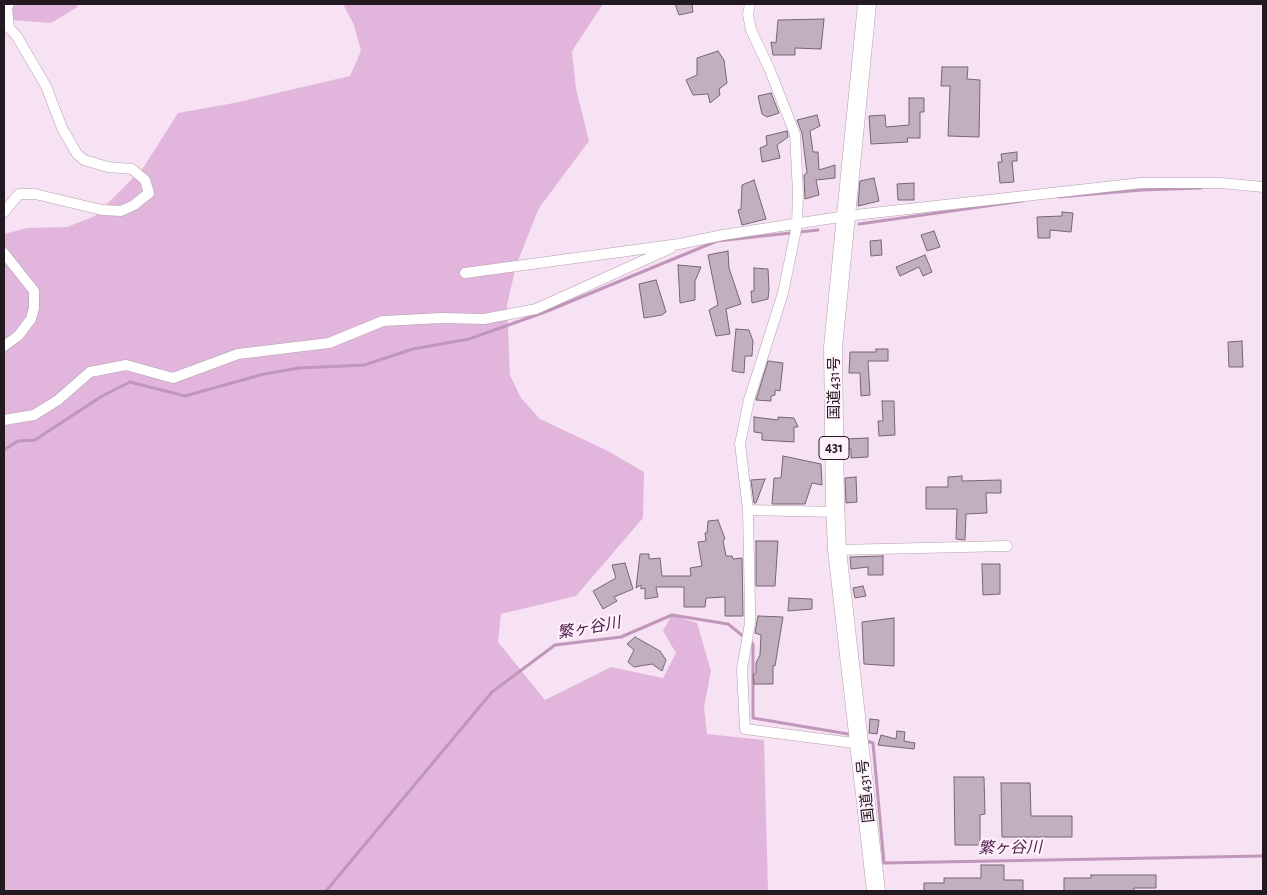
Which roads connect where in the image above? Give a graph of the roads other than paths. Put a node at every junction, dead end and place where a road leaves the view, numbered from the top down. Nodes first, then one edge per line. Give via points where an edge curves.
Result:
1 (9, 4) edge
2 (750, 4) edge
3 (867, 4) edge
4 (1263, 187) edge
5 (4, 212) edge
6 (846, 216) junction
7 (797, 225) junction
8 (678, 244) junction
9 (4, 253) edge
10 (465, 274) dead end
11 (4, 346) edge
12 (4, 420) edge
13 (748, 510) junction
14 (835, 512) junction
15 (1007, 546) dead end
16 (837, 550) junction
17 (861, 744) junction
18 (876, 891) edge

1 - 5 street via 9,28 46,86 62,128 78,154 84,160 108,167 132,169 145,180 149,193 121,211 102,210 35,194 19,194
2 - 7 street via 751,30 794,134
3 - 6 highway, 国道431号 / 431
4 - 6 street via 1221,183 1141,183
6 - 7 street
6 - 14 highway, 国道431号 / 431 via 834,346
7 - 8 street
7 - 13 street via 783,293 749,400 740,444
8 - 10 street
8 - 12 street via 536,309 484,319 383,320 328,343 238,354 173,378 126,365 90,372 58,400 34,415
9 - 11 street via 34,291 31,320 18,336
13 - 14 street
13 - 17 street via 750,623 742,669 745,729
14 - 16 highway, 国道431号 / 431
15 - 16 street
16 - 17 highway, 国道431号 / 431
17 - 18 highway, 国道431号 / 431

